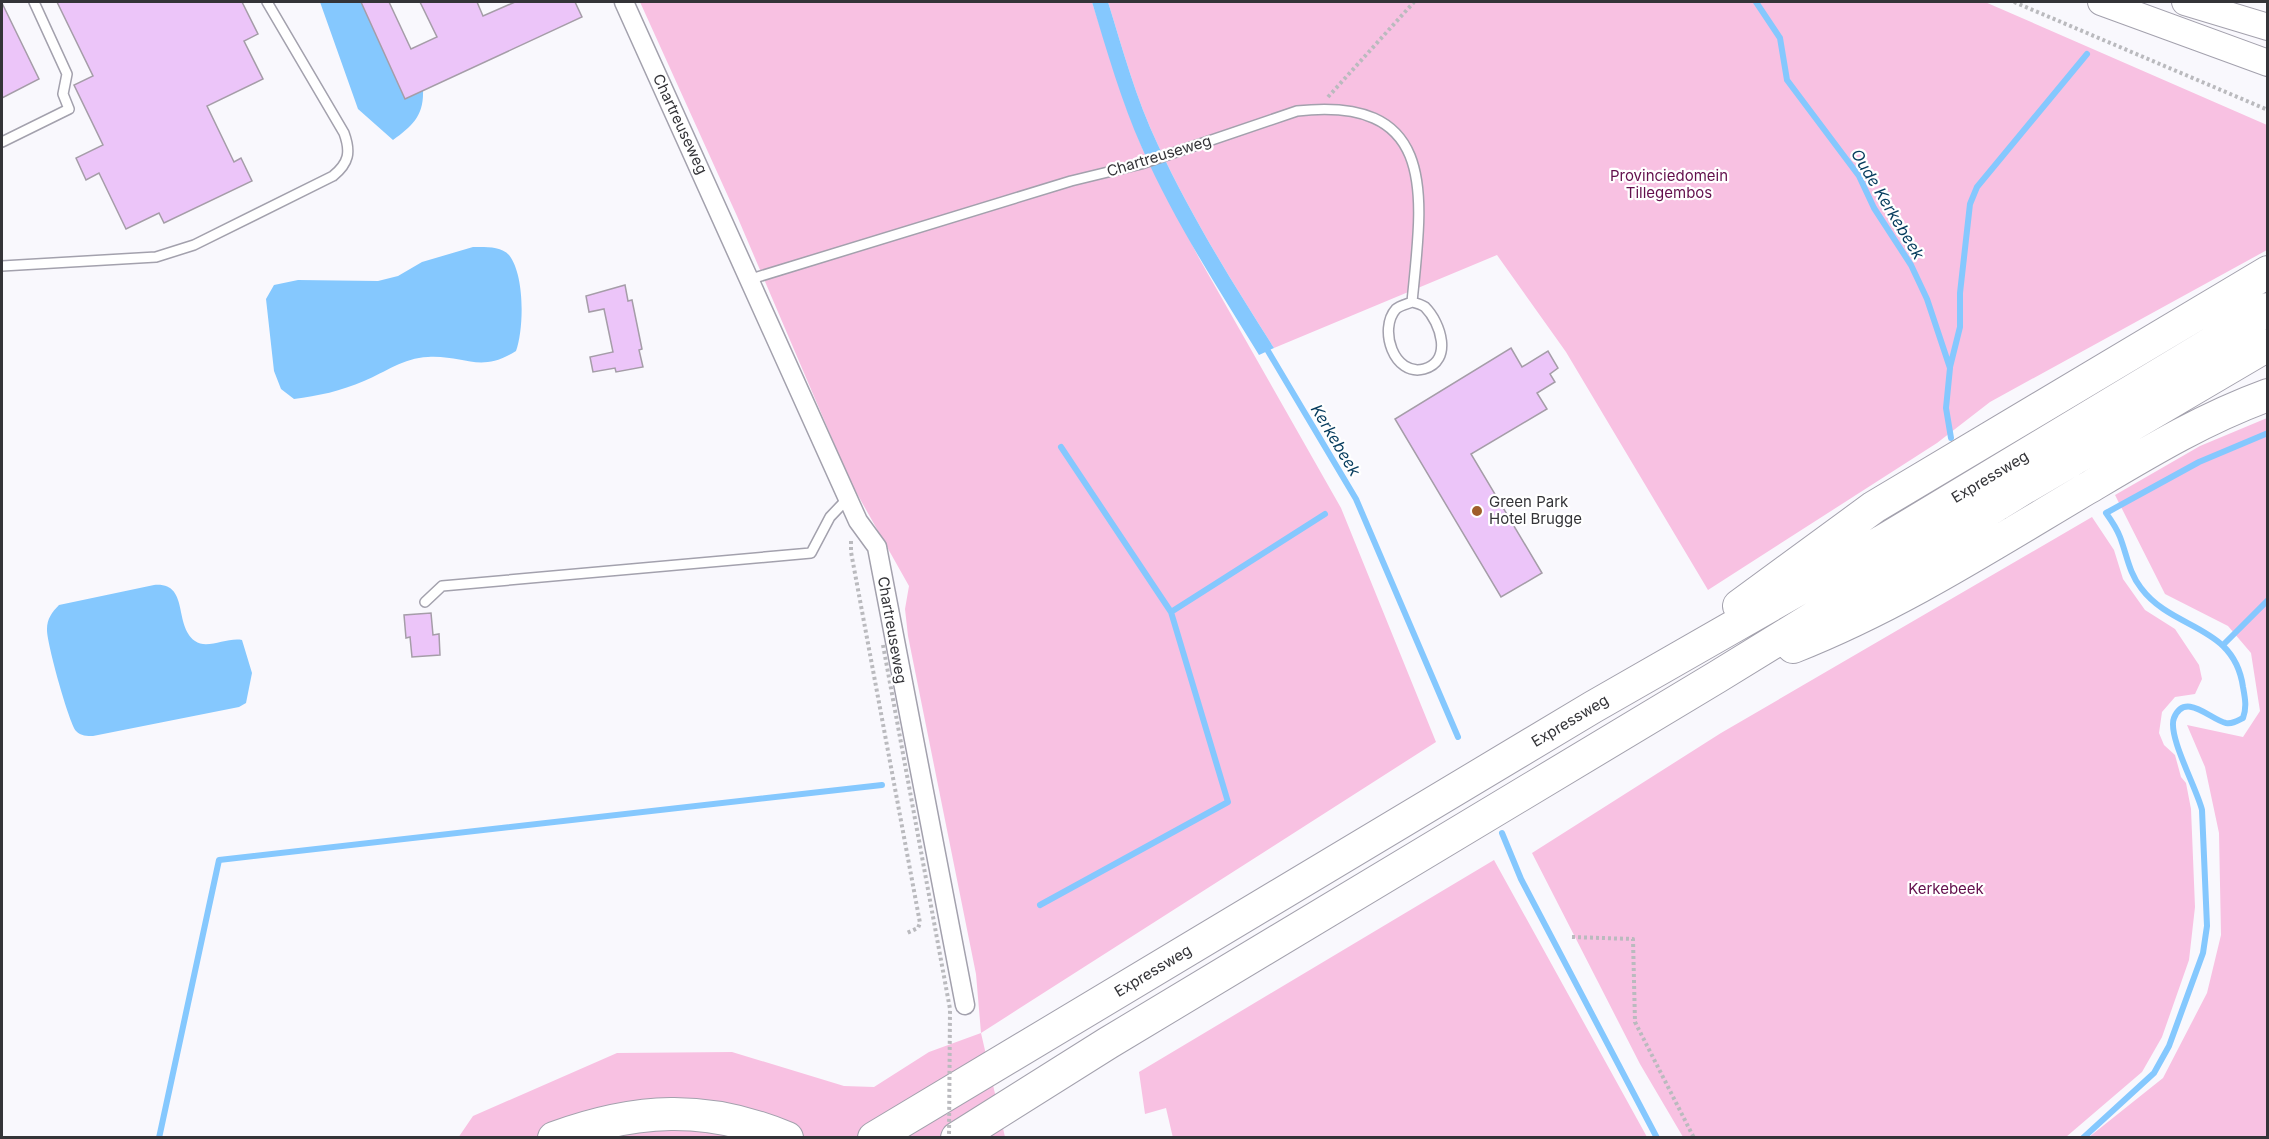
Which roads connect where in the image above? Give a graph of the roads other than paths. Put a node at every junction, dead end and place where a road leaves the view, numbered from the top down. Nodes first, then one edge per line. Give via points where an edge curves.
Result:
1 (34, 2) edge
2 (267, 2) edge
3 (624, 2) edge
4 (2101, 2) edge
5 (2185, 2) edge
6 (2268, 27) edge
7 (2268, 63) edge
8 (2, 142) edge
9 (2, 266) edge
10 (2268, 272) edge
11 (751, 279) junction
12 (1412, 302) junction
13 (2268, 309) edge
14 (2268, 345) edge
15 (2268, 395) edge
16 (849, 497) junction
17 (425, 602) dead end
18 (1662, 667) junction
19 (1717, 677) junction
20 (965, 1005) dead end
21 (554, 1137) edge
22 (787, 1137) edge
23 (874, 1137) edge
24 (957, 1137) edge

1 - 8 lane via 67,74 63,94 69,109
2 - 9 lane via 344,133 349,145 344,167 194,245 156,257
3 - 11 street, Chartreuseweg
4 - 7 main road
5 - 6 main road
10 - 18 highway via 1874,507
11 - 12 lane, Chartreuseweg via 1071,181 1141,164 1297,111 1318,108 1374,116 1391,127 1406,147 1418,176 1421,212
11 - 16 street, Chartreuseweg
12 - 12 lane via 1396,308 1388,324 1388,340 1400,363 1410,370 1424,369 1438,360 1441,335 1424,306
13 - 18 highway, Expressweg via 1883,541
14 - 19 highway, Expressweg via 2026,487
15 - 19 highway via 2191,427 1926,585 1841,628
16 - 17 lane via 830,518 811,553 442,586
16 - 20 street, Chartreuseweg via 858,521 877,547
18 - 23 highway, Expressweg
19 - 24 highway, Expressweg via 1108,1042
21 - 22 highway via 592,1124 645,1114 694,1113 741,1120

